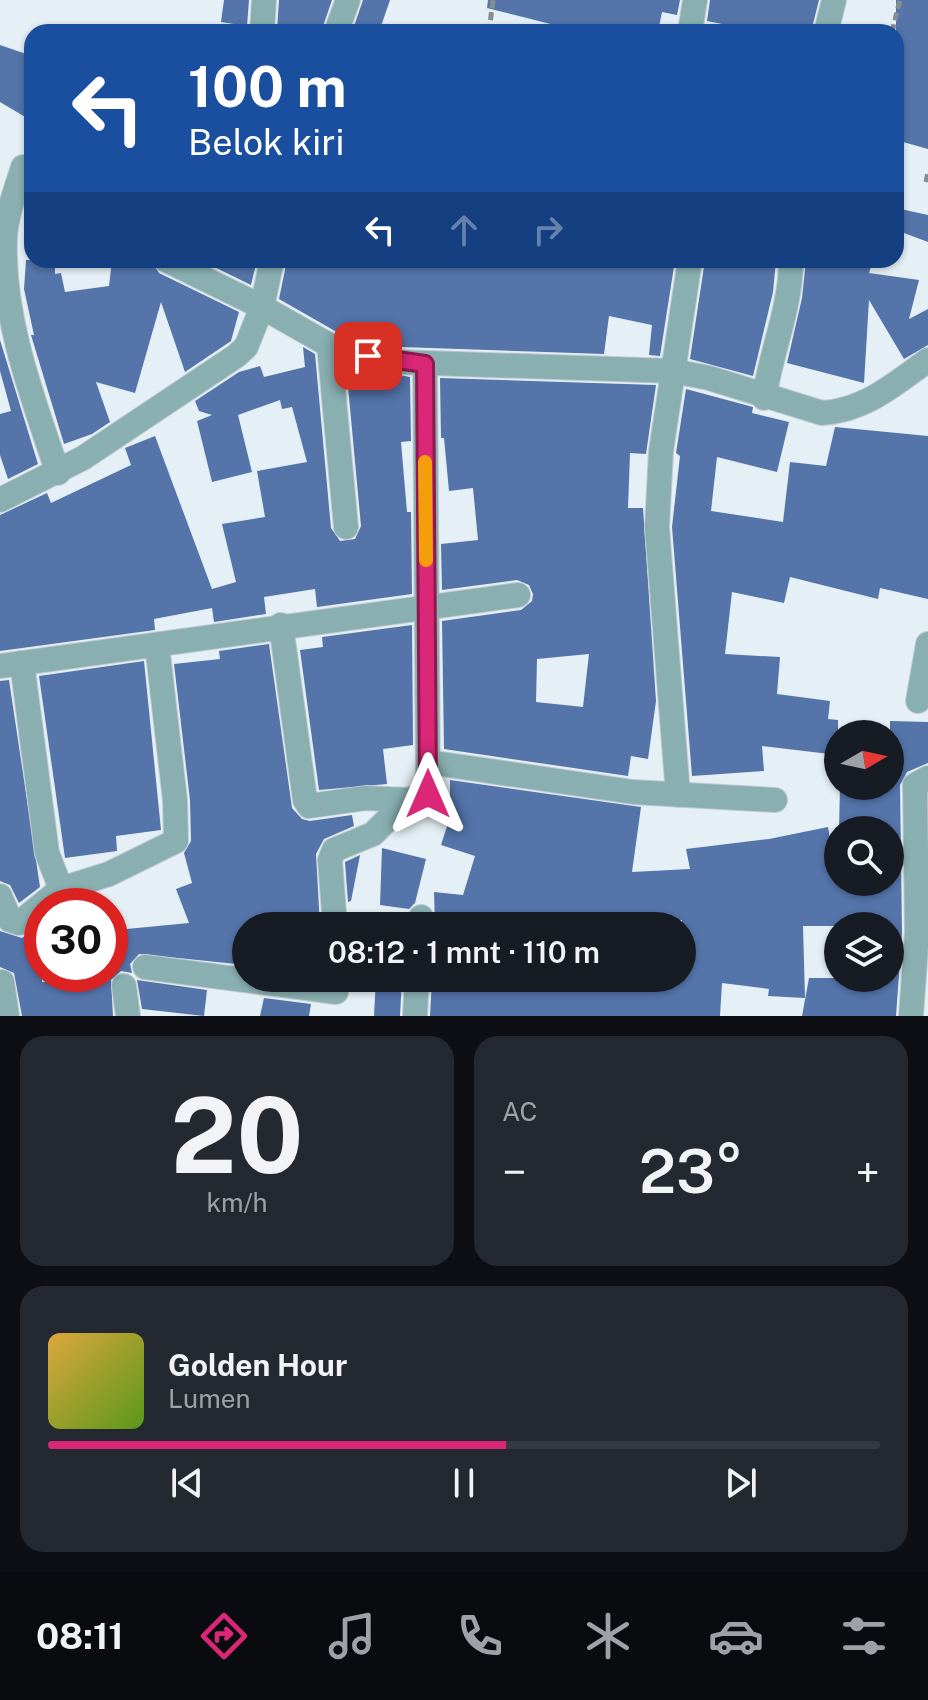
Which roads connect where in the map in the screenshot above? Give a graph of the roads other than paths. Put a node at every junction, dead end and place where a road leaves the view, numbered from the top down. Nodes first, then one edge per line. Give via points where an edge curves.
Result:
1 (264, 0) edge
2 (348, 0) edge
3 (695, 0) edge
4 (834, 0) edge
5 (262, 24) edge
6 (339, 24) edge
7 (691, 24) edge
8 (828, 24) edge
9 (23, 167) dead end
10 (182, 268) edge
11 (270, 268) edge
12 (692, 268) edge
13 (791, 268) edge
14 (262, 307) junction
15 (329, 345) junction
16 (928, 360) edge
17 (425, 364) junction
18 (673, 371) junction
19 (764, 398) junction
20 (58, 473) junction
21 (0, 500) edge
22 (346, 527) dead end
23 (518, 595) dead end
24 (426, 605) junction
25 (281, 625) junction
26 (928, 644) edge
27 (157, 645) junction
28 (11, 664) edge
29 (918, 701) dead end
30 (428, 762) junction
31 (928, 778) edge
32 (678, 795) junction
33 (407, 800) junction
34 (775, 800) dead end
35 (61, 888) edge
36 (64, 888) edge
37 (0, 896) edge
38 (334, 912) edge
39 (24, 919) edge
40 (5, 923) edge
41 (922, 933) edge
42 (145, 967) dead end
43 (232, 978) edge
44 (2, 982) dead end
45 (125, 992) edge
46 (416, 992) edge
47 (7, 1016) edge
48 (128, 1016) edge
49 (415, 1016) edge
50 (911, 1016) edge

1 - 5 street
2 - 6 street
3 - 7 street
4 - 8 street
9 - 20 street via 9,209 8,279 23,369
10 - 14 street
11 - 14 street
12 - 18 street
13 - 19 street
14 - 15 street
14 - 20 street via 246,347 236,356
15 - 17 street
15 - 22 street
16 - 19 street via 883,393 841,412 822,413
17 - 18 street
17 - 24 street
18 - 19 street
18 - 32 street via 657,527
20 - 21 street
23 - 24 street
24 - 25 street
24 - 30 street
25 - 27 street
25 - 33 street via 305,800 316,806 357,799
26 - 29 street
27 - 28 street
27 - 36 street via 176,841 109,874
28 - 35 street via 47,853
30 - 32 street
30 - 33 street via 428,794
31 - 41 street via 915,785
32 - 34 street
33 - 38 street via 373,834 334,850
37 - 40 street
39 - 40 street
41 - 50 street
42 - 43 street
44 - 47 street
45 - 48 street
46 - 49 street

